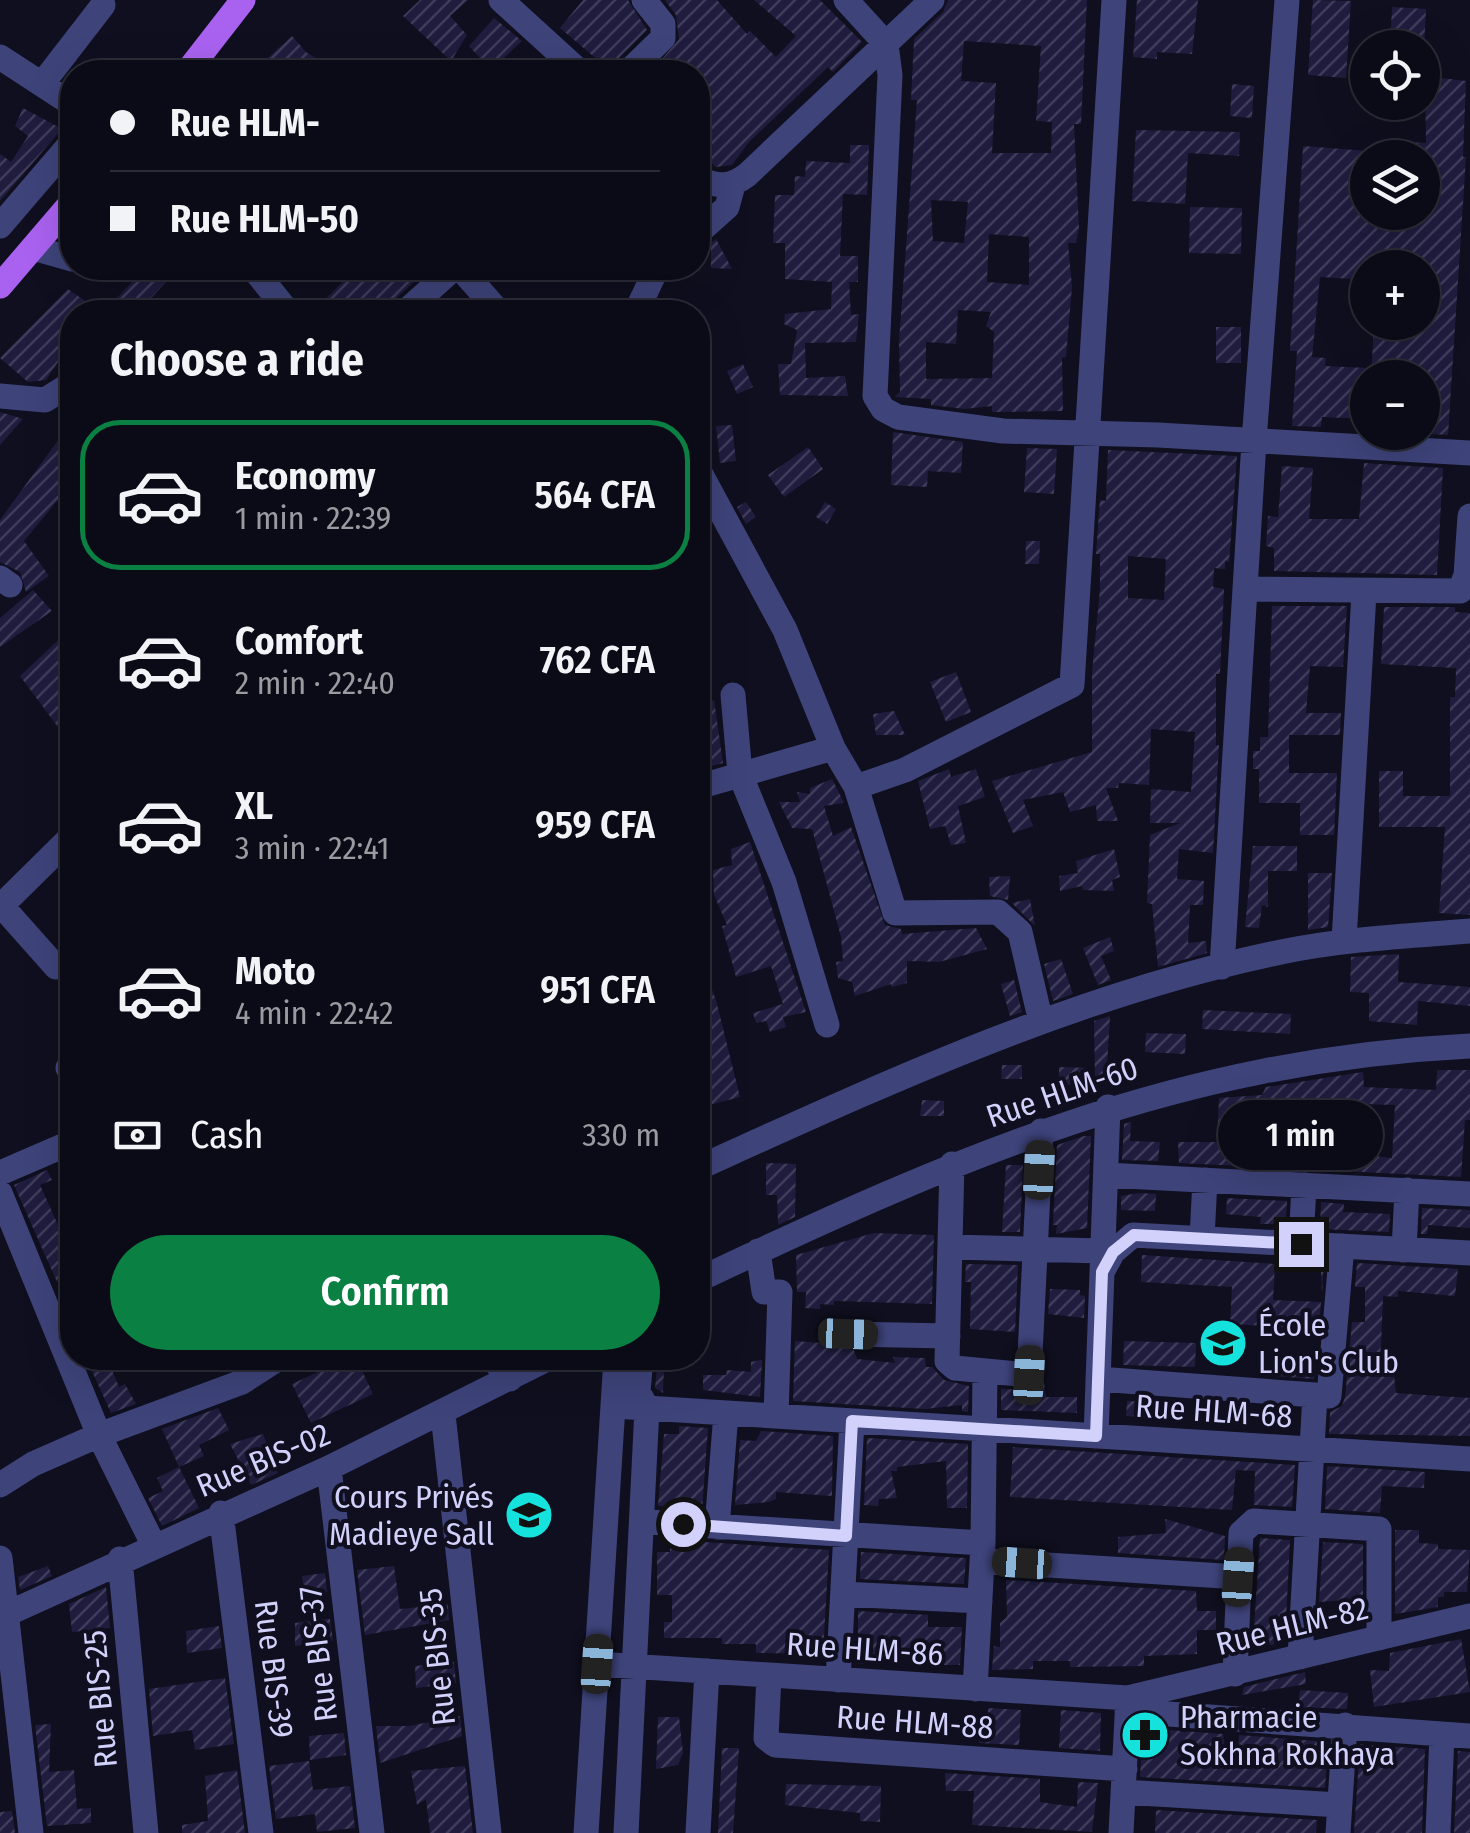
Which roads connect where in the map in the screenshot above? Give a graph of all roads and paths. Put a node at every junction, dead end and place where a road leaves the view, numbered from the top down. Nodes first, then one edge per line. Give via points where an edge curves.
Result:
1 (501, 0) edge
2 (644, 0) edge
3 (846, 0) edge
4 (932, 0) edge
5 (1114, 0) edge
6 (1288, 0) edge
7 (246, 2) edge
8 (103, 5) dead end
9 (886, 44) junction
10 (0, 56) edge
11 (61, 60) edge
12 (200, 60) edge
13 (567, 60) edge
14 (640, 60) edge
15 (60, 61) edge
16 (42, 84) junction
17 (60, 96) edge
18 (60, 156) edge
19 (710, 183) edge
20 (733, 186) junction
21 (60, 216) edge
22 (710, 223) edge
23 (60, 225) edge
24 (0, 226) edge
25 (40, 239) junction
26 (60, 252) edge
27 (443, 280) edge
28 (468, 280) edge
29 (0, 286) edge
30 (419, 300) edge
31 (488, 300) edge
32 (60, 391) edge
33 (0, 396) edge
34 (1086, 434) junction
35 (1254, 441) junction
36 (1470, 454) edge
37 (710, 491) edge
38 (1470, 516) edge
39 (1245, 589) junction
40 (1364, 593) junction
41 (733, 695) dead end
42 (833, 748) junction
43 (740, 774) junction
44 (710, 783) edge
45 (856, 787) junction
46 (60, 848) edge
47 (1, 906) edge
48 (1470, 931) edge
49 (1344, 942) junction
50 (1222, 966) junction
51 (56, 967) dead end
52 (1042, 1022) junction
53 (827, 1024) dead end
54 (1470, 1046) edge
55 (1108, 1107) junction
56 (1042, 1131) junction
57 (60, 1147) edge
58 (710, 1163) edge
59 (952, 1164) junction
60 (0, 1172) edge
61 (1106, 1175) junction
62 (1205, 1180) junction
63 (1304, 1185) junction
64 (1407, 1190) junction
65 (0, 1193) edge
66 (1470, 1194) edge
67 (1202, 1238) junction
68 (1301, 1244) junction
69 (1342, 1246) junction
70 (952, 1247) junction
71 (1035, 1249) junction
72 (1404, 1250) junction
73 (758, 1251) junction
74 (1470, 1253) edge
75 (1102, 1262) junction
76 (710, 1274) edge
77 (848, 1334) dead end
78 (948, 1336) junction
79 (60, 1340) edge
80 (72, 1370) edge
81 (260, 1370) edge
82 (502, 1370) edge
83 (526, 1370) edge
84 (616, 1370) edge
85 (640, 1370) edge
86 (984, 1371) junction
87 (510, 1379) junction
88 (1098, 1380) junction
89 (1316, 1395) junction
90 (614, 1406) junction
91 (650, 1408) junction
92 (726, 1413) junction
93 (443, 1414) junction
94 (776, 1416) junction
95 (852, 1421) junction
96 (986, 1429) junction
97 (99, 1435) junction
98 (1096, 1436) junction
99 (1312, 1450) junction
100 (1470, 1460) edge
101 (329, 1468) junction
102 (0, 1485) edge
103 (221, 1513) junction
104 (648, 1522) junction
105 (1308, 1526) junction
106 (718, 1527) junction
107 (846, 1536) junction
108 (153, 1544) junction
109 (983, 1552) junction
110 (0, 1558) edge
111 (120, 1559) junction
112 (1238, 1577) junction
113 (843, 1594) junction
114 (980, 1601) junction
115 (5, 1614) edge
116 (1470, 1616) edge
117 (1379, 1638) junction
118 (1300, 1658) junction
119 (597, 1664) junction
120 (637, 1667) junction
121 (707, 1672) junction
122 (1235, 1674) junction
123 (769, 1676) junction
124 (838, 1680) junction
125 (975, 1689) junction
126 (1128, 1704) junction
127 (1345, 1725) junction
128 (1442, 1734) junction
129 (1470, 1736) edge
130 (1124, 1780) junction
131 (1338, 1805) junction
132 (31, 1833) edge
133 (146, 1833) edge
134 (262, 1833) edge
135 (372, 1833) edge
136 (489, 1833) edge
137 (586, 1833) edge
138 (626, 1833) edge
139 (698, 1833) edge
140 (1120, 1833) edge
141 (1338, 1833) edge
142 (1438, 1833) edge

1 - 13 street
2 - 14 street via 663,24 663,38
3 - 9 street
4 - 9 street
5 - 34 street
6 - 35 street
7 - 12 main road
8 - 11 street
9 - 20 street
9 - 34 street via 889,112 874,396 898,418 1003,432
10 - 16 street
15 - 16 street
16 - 17 street
18 - 24 street
19 - 20 street
20 - 22 street via 728,207
21 - 25 main road
23 - 25 street
25 - 26 street
25 - 29 main road
27 - 30 street
28 - 31 street
32 - 33 street via 45,400
34 - 35 street
34 - 45 street via 1072,685 905,770
35 - 36 street
35 - 39 street
37 - 42 street via 777,614
38 - 40 street via 1460,590
39 - 40 street
39 - 50 street
40 - 49 street
41 - 43 street
42 - 43 street
42 - 45 street
43 - 44 street
43 - 53 street via 784,882
45 - 52 street via 896,913 998,912 1020,932
46 - 47 street
47 - 51 street
48 - 49 street
49 - 50 street
50 - 52 street
52 - 58 street via 904,1075
54 - 55 street, Rue HLM-60 via 1272,1068
55 - 56 street, Rue HLM-60
55 - 61 street
56 - 59 street, Rue HLM-60
56 - 71 street
57 - 60 street
59 - 70 street
59 - 73 street, Rue HLM-60
61 - 62 street
61 - 75 street
62 - 63 street
62 - 67 street
63 - 64 street
63 - 68 street
64 - 66 street
64 - 72 street
65 - 79 street
67 - 68 street
67 - 75 street via 1127,1239
68 - 69 street
69 - 72 street
69 - 89 street via 1328,1396
70 - 71 street
70 - 78 street
71 - 75 street
71 - 86 street via 1029,1375
72 - 74 street
73 - 76 street, Rue HLM-60
73 - 94 street via 764,1292 780,1292
75 - 88 street
77 - 78 street
78 - 86 street via 950,1366
80 - 97 street
81 - 97 street
82 - 87 street
83 - 87 street, Rue BIS-02
84 - 90 street
85 - 91 street via 638,1392
86 - 96 street
87 - 93 street, Rue BIS-02
88 - 89 street
88 - 98 street
89 - 99 street
90 - 91 street, Rue HLM-68
90 - 119 street
91 - 92 street, Rue HLM-68
91 - 104 street
91 - 120 street
92 - 94 street, Rue HLM-68
92 - 106 street
93 - 101 street, Rue BIS-02
93 - 136 street, Rue BIS-35
94 - 95 street, Rue HLM-68
95 - 96 street, Rue HLM-68
95 - 107 street
96 - 98 street, Rue HLM-68
96 - 109 street
97 - 102 street
97 - 108 street
98 - 99 street, Rue HLM-68
99 - 100 street, Rue HLM-68
99 - 105 street
101 - 103 street, Rue BIS-02
101 - 135 street, Rue BIS-37
103 - 108 street, Rue BIS-02
103 - 134 street, Rue BIS-39
104 - 106 street
104 - 120 street
105 - 112 street via 1244,1526
105 - 117 street via 1379,1529
105 - 118 street
106 - 107 street
107 - 109 street
107 - 113 street
108 - 111 street, Rue BIS-02
109 - 112 street
109 - 114 street
110 - 115 street
111 - 115 street, Rue BIS-02
111 - 133 street, Rue BIS-25
112 - 122 street
113 - 114 street
113 - 124 street
114 - 125 street
115 - 132 street
116 - 117 street, Rue HLM-82
117 - 118 street, Rue HLM-82
118 - 122 street, Rue HLM-82
119 - 120 street, Rue HLM-86
119 - 137 street
120 - 121 street, Rue HLM-86
120 - 138 street
121 - 123 street, Rue HLM-86
121 - 139 street
122 - 126 street, Rue HLM-82
123 - 124 street, Rue HLM-86
123 - 130 street, Rue HLM-88 via 766,1738 775,1745
124 - 125 street, Rue HLM-86
125 - 126 street, Rue HLM-86
126 - 127 street, Rue HLM-86
126 - 130 street
127 - 128 street, Rue HLM-86
127 - 131 street
128 - 129 street, Rue HLM-86
128 - 142 street
130 - 131 street, Rue HLM-88
130 - 140 street
131 - 141 street

